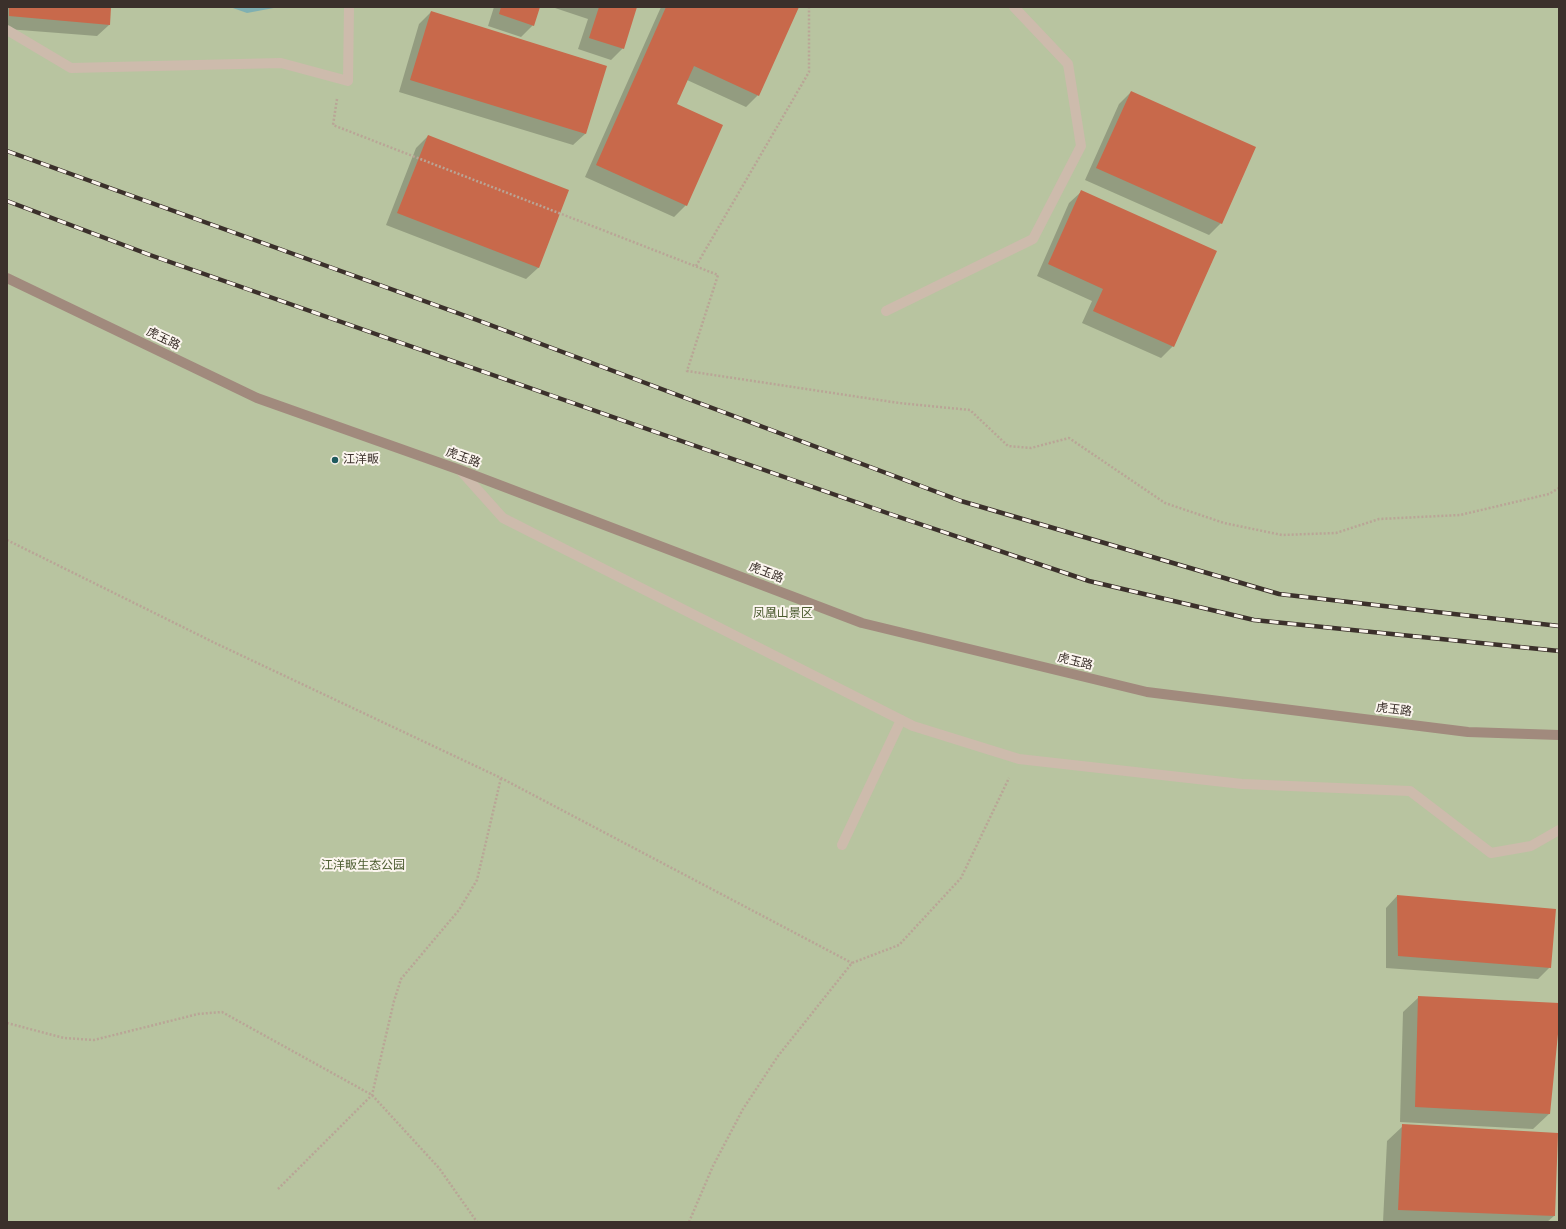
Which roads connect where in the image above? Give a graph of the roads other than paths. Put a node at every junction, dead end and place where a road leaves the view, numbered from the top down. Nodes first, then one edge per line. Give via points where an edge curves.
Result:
1 (349, 7) edge
2 (1014, 7) edge
3 (7, 30) edge
4 (7, 278) edge
5 (886, 311) dead end
6 (460, 470) junction
7 (901, 720) junction
8 (1559, 735) edge
9 (1559, 830) edge
10 (842, 845) dead end

1 - 3 street via 348,81 281,63 70,68
2 - 5 street via 1068,64 1081,146 1033,239
4 - 6 street, 虎玉路 via 257,398
6 - 7 street via 503,518
6 - 8 street, 虎玉路 via 862,623 1139,690 1468,732
7 - 9 street via 913,726 1019,758 1242,784 1410,791 1491,853 1531,846
7 - 10 street

